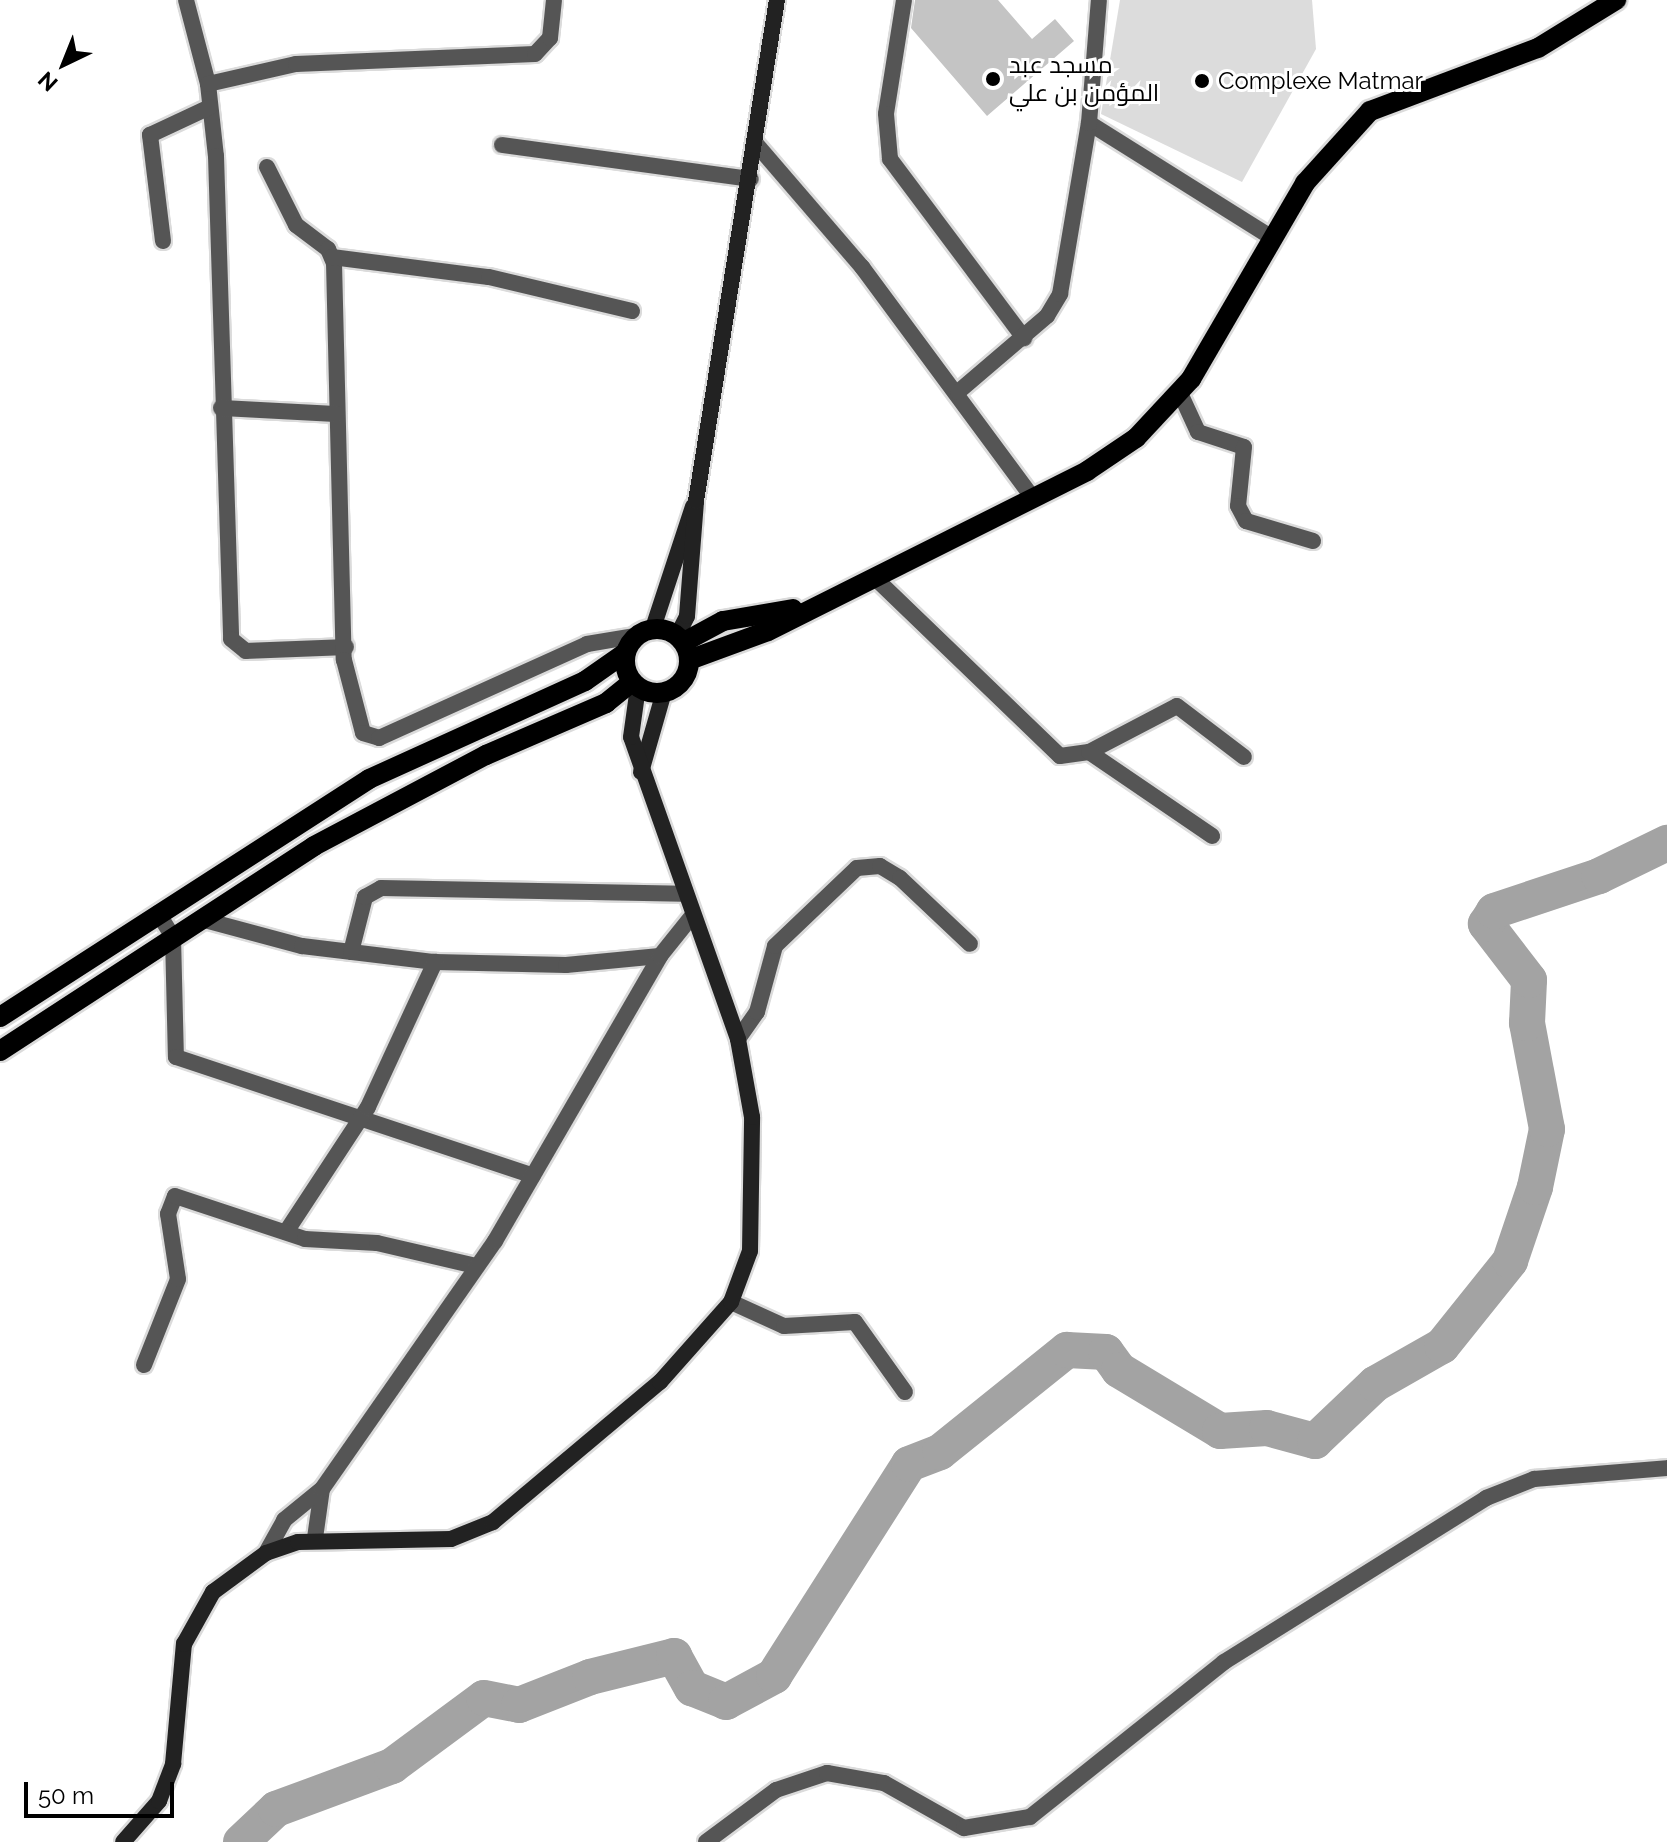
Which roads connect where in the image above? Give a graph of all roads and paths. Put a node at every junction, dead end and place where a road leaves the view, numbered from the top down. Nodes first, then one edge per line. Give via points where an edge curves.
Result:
1 (186, 0) edge
2 (554, 0) edge
3 (777, 0) edge
4 (904, 0) edge
5 (1099, 0) edge
6 (1616, 0) edge
7 (208, 84) junction
8 (210, 107) junction
9 (1089, 123) junction
10 (502, 145) dead end
11 (757, 145) junction
12 (267, 167) dead end
13 (751, 179) junction
14 (1272, 238) junction
15 (163, 241) dead end
16 (332, 257) junction
17 (632, 311) dead end
18 (1024, 338) junction
19 (958, 392) junction
20 (1180, 393) junction
21 (221, 408) junction
22 (337, 414) junction
23 (1032, 497) junction
24 (696, 501) junction
25 (1313, 541) dead end
26 (874, 577) junction
27 (638, 639) junction
28 (684, 646) junction
29 (346, 647) junction
30 (635, 685) junction
31 (664, 692) junction
32 (525, 707) junction
33 (536, 733) junction
34 (1089, 752) junction
35 (1244, 757) dead end
36 (641, 772) junction
37 (1212, 836) dead end
38 (683, 894) junction
39 (158, 913) junction
40 (692, 916) junction
41 (201, 919) junction
42 (173, 937) junction
43 (970, 944) dead end
44 (351, 952) junction
45 (660, 956) junction
46 (435, 962) junction
47 (0, 1017) edge
48 (738, 1039) junction
49 (0, 1051) edge
50 (361, 1117) junction
51 (533, 1176) junction
52 (286, 1232) junction
53 (476, 1266) junction
54 (731, 1302) junction
55 (144, 1365) dead end
56 (905, 1392) dead end
57 (1667, 1468) edge
58 (322, 1489) junction
59 (315, 1538) junction
60 (266, 1553) junction
61 (131, 1839) edge
62 (706, 1842) edge

1 - 7 street
2 - 7 street via 550,38 535,54 296,64
3 - 11 main road
4 - 18 street via 886,114 890,159
5 - 9 street
6 - 14 main road via 1538,48 1370,111 1305,183
7 - 8 street
8 - 15 street via 150,135
8 - 21 street
9 - 14 street
9 - 18 street via 1060,294
10 - 13 street
11 - 13 main road
11 - 19 street
12 - 16 street via 296,225
13 - 24 main road
14 - 20 main road
16 - 17 street via 489,277
16 - 22 street
18 - 19 street
19 - 23 street
20 - 23 main road via 1136,438
20 - 25 street via 1198,432 1244,447 1238,506 1246,521
21 - 22 street
21 - 29 street via 235,646
22 - 29 street
23 - 26 main road
24 - 27 main road
24 - 28 main road
26 - 28 main road via 812,605 723,621
26 - 34 street via 1036,739 1068,758
27 - 28 main road
27 - 29 street via 587,644 374,739 363,733 348,689
27 - 30 main road
27 - 32 main road via 585,681
28 - 31 main road via 684,679
30 - 31 main road
30 - 33 main road
30 - 36 main road via 631,737
31 - 36 main road
32 - 33 main road
32 - 39 main road via 369,779
33 - 41 main road via 341,831
34 - 35 street via 1177,706
34 - 37 street
36 - 38 main road
38 - 40 main road
38 - 44 street via 381,888 365,897
39 - 42 street
39 - 47 main road
40 - 45 street
40 - 48 main road
41 - 42 main road
41 - 44 street
42 - 49 main road
42 - 50 street via 174,1055
43 - 48 street via 900,878 880,866 857,868 775,946 757,1012
44 - 46 street
45 - 46 street via 566,965
45 - 51 street
46 - 50 street
48 - 54 main road via 752,1117 753,1186 750,1251
50 - 51 street
50 - 52 street
51 - 53 street
52 - 53 street
52 - 55 street via 171,1199 178,1279
53 - 58 street
54 - 56 street via 784,1326 855,1322
54 - 59 main road via 672,1371 493,1522 451,1539
57 - 62 street via 1534,1479 1486,1498 1224,1662 1030,1817 964,1828 884,1783 827,1773 776,1790
58 - 59 street
58 - 60 street via 284,1520
59 - 60 main road
60 - 61 main road via 213,1592 190,1624 173,1764 159,1801

